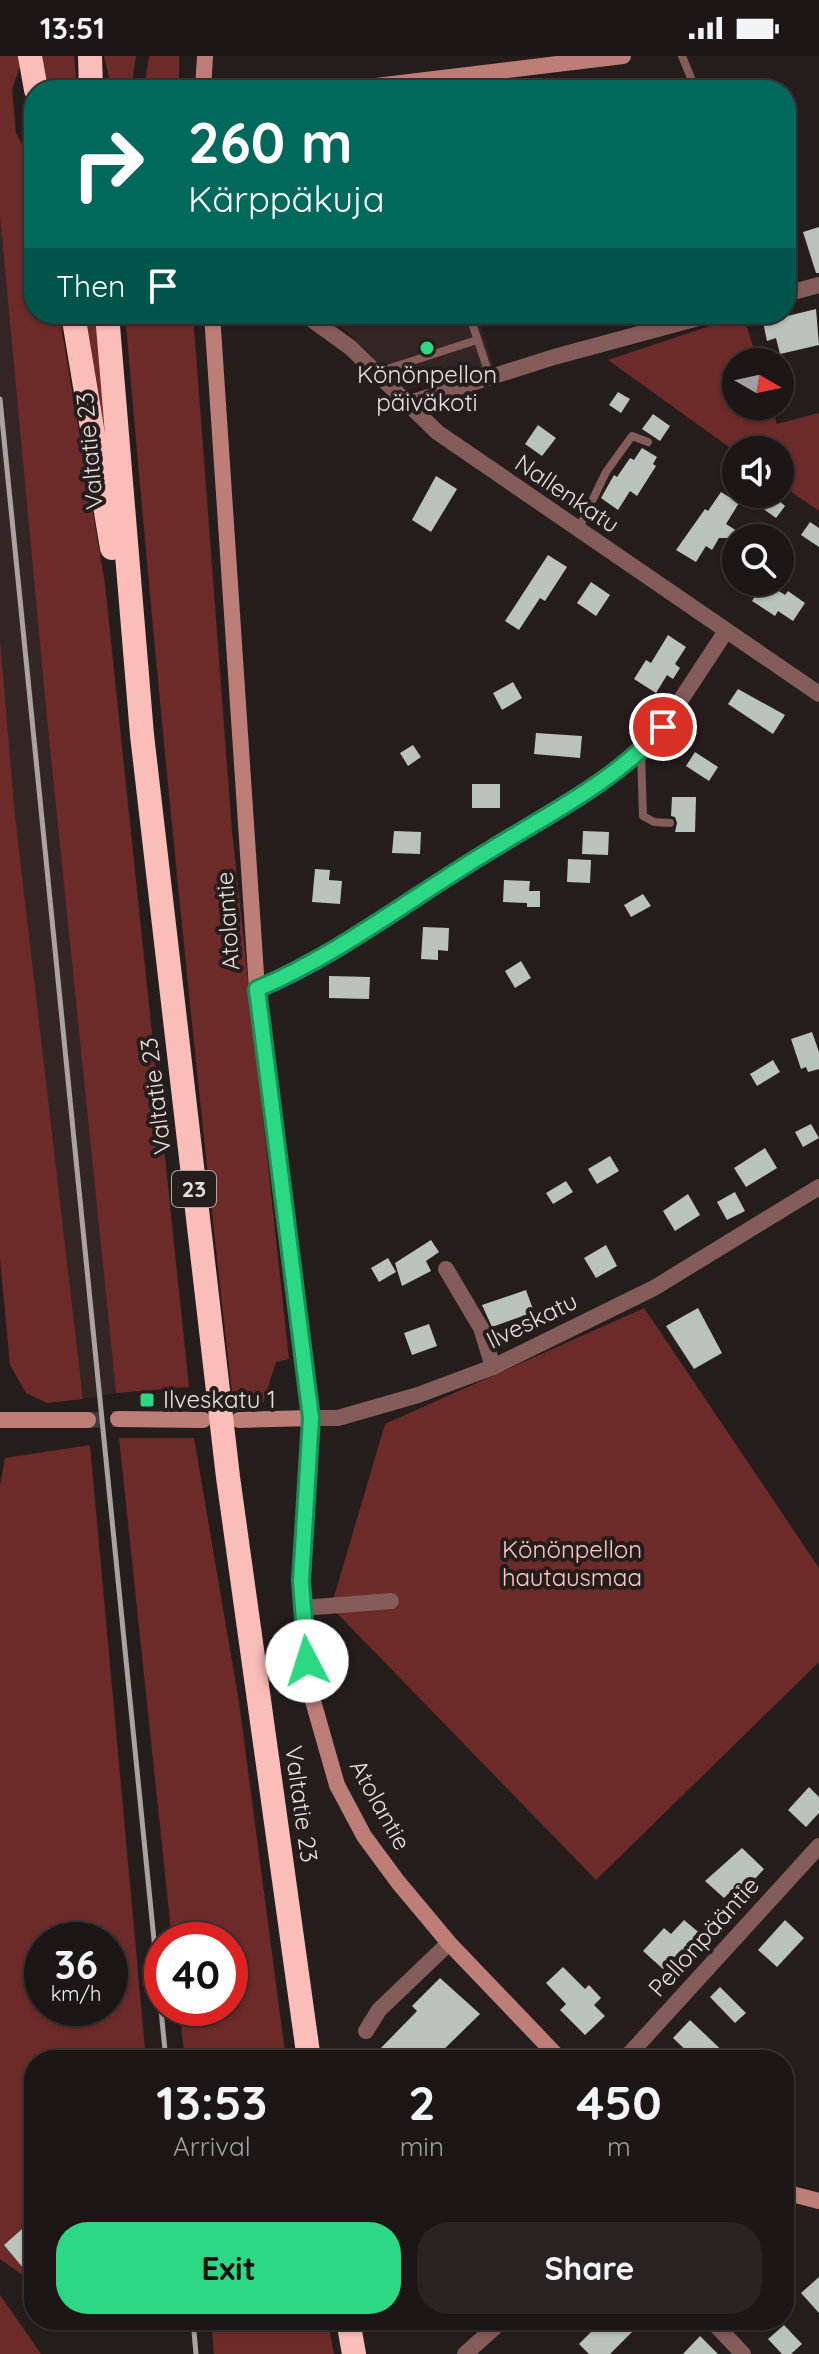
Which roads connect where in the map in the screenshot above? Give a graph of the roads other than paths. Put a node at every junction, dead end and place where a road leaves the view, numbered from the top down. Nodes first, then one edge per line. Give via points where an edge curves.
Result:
1 (30, 56) edge
2 (90, 56) edge
3 (205, 56) edge
4 (623, 56) edge
5 (682, 56) edge
6 (34, 80) edge
7 (91, 80) edge
8 (204, 80) edge
9 (440, 80) edge
10 (692, 80) edge
11 (819, 285) edge
12 (796, 291) edge
13 (75, 324) edge
14 (108, 324) edge
15 (213, 324) edge
16 (318, 324) edge
17 (472, 324) edge
18 (676, 324) edge
19 (477, 340) junction
20 (374, 373) junction
21 (490, 377) junction
22 (406, 404) junction
23 (648, 442) dead end
24 (577, 530) junction
25 (726, 631) junction
26 (819, 694) edge
27 (142, 735) junction
28 (641, 753) junction
29 (670, 823) dead end
30 (257, 989) junction
31 (819, 1187) edge
32 (446, 1269) dead end
33 (493, 1367) junction
34 (311, 1418) junction
35 (118, 1419) tunnel mouth
36 (0, 1420) edge
37 (88, 1420) tunnel mouth
38 (203, 1420) dead end
39 (239, 1420) dead end
40 (391, 1601) dead end
41 (303, 1608) junction
42 (819, 1846) edge
43 (449, 1943) junction
44 (366, 2031) dead end
45 (308, 2050) edge
46 (551, 2050) edge
47 (633, 2050) edge
48 (794, 2195) edge
49 (819, 2201) edge
50 (350, 2330) edge
51 (492, 2330) edge
52 (720, 2330) edge
53 (354, 2354) edge
54 (465, 2354) edge
55 (743, 2354) edge

1 - 6 highway
2 - 7 highway
3 - 8 street
4 - 9 street
5 - 10 lane
11 - 12 street
13 - 27 highway
14 - 27 highway, Valtatie 23 / 23
15 - 30 street, Atolantie
16 - 20 street, Nallenkatu
17 - 19 lane
18 - 21 street
19 - 20 lane
19 - 21 lane
20 - 22 street, Nallenkatu
21 - 22 street
22 - 24 street, Nallenkatu via 447,440
23 - 24 lane via 632,436 606,472
24 - 25 street, Nallenkatu
25 - 26 street, Nallenkatu
25 - 28 street
27 - 45 highway, Valtatie 23 / 23 via 228,1477
28 - 29 lane via 643,816
28 - 30 street via 411,902
30 - 34 street, Atolantie
31 - 33 street, Ilveskatu via 654,1288
32 - 33 street via 481,1328
33 - 34 street, Ilveskatu via 338,1418
34 - 39 street, Ilveskatu
34 - 41 street, Atolantie
35 - 38 street
36 - 37 street
40 - 41 street
41 - 43 street, Atolantie via 309,1687 337,1785 364,1836
42 - 47 street, Pellonpääntie
43 - 44 street via 379,2010
43 - 46 street, Atolantie
48 - 49 street
50 - 53 highway
51 - 54 street
52 - 55 street

